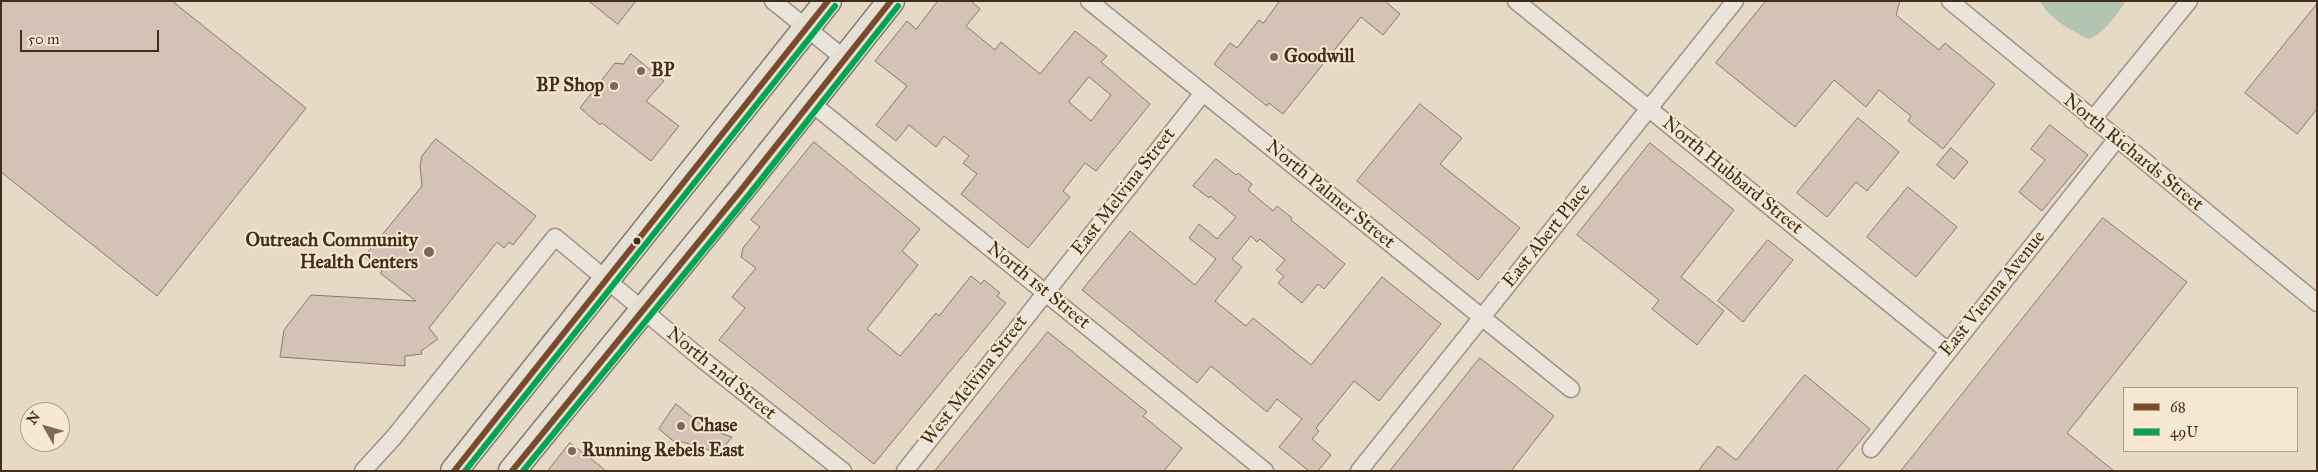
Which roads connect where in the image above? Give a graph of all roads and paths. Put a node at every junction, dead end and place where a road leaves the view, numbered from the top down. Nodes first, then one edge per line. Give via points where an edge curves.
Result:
1 (773, 1) edge
2 (828, 1) edge
3 (891, 1) edge
4 (1089, 1) edge
5 (1516, 1) edge
6 (1736, 1) edge
7 (1950, 1) edge
8 (2189, 1) edge
9 (807, 29) junction
10 (845, 59) junction
11 (1203, 93) junction
12 (810, 102) junction
13 (1649, 109) junction
14 (2092, 120) junction
15 (2116, 140) junction
16 (607, 279) junction
17 (1045, 292) junction
18 (2317, 302) edge
19 (642, 310) junction
20 (1482, 318) junction
21 (1948, 351) junction
22 (1571, 389) dead end
23 (1871, 448) dead end
24 (364, 471) edge
25 (454, 471) edge
26 (512, 471) edge
27 (844, 471) edge
28 (904, 471) edge
29 (1265, 471) edge
30 (1359, 471) edge

1 - 9 street
2 - 9 main road
3 - 10 main road
4 - 11 street, North Palmer Street
5 - 13 street, North Hubbard Street
6 - 13 street, East Abert Place
7 - 14 street, North Richards Street
8 - 14 street
9 - 10 street
9 - 16 main road
10 - 12 main road
11 - 17 street, East Melvina Street
11 - 20 street, North Palmer Street
12 - 17 street, North 1st Street
12 - 19 main road
13 - 20 street, East Abert Place
13 - 21 street, North Hubbard Street
14 - 15 street, North Richards Street
15 - 18 street, North Richards Street
15 - 21 street, East Vienna Avenue
16 - 19 street, North 2nd Street
16 - 24 street, North 2nd Street via 555,237
16 - 25 main road
17 - 28 street, West Melvina Street
17 - 29 street, North 1st Street
19 - 26 main road
19 - 27 street, North 2nd Street
20 - 22 street, North Palmer Street
20 - 30 street, East Abert Place
21 - 23 street, East Vienna Avenue

